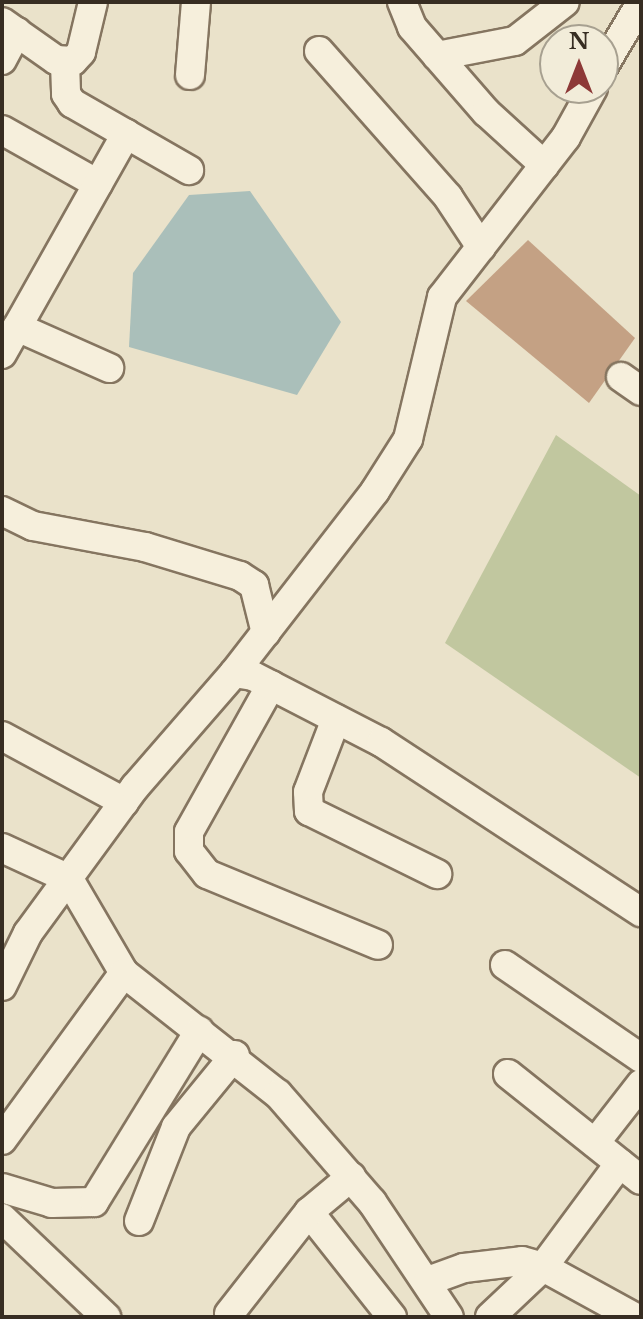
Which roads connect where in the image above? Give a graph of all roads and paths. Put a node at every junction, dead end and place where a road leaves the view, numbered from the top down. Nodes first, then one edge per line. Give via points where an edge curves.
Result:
1 (93, 2) edge
2 (196, 2) edge
3 (402, 2) edge
4 (565, 2) edge
5 (641, 3) edge
6 (10, 27) edge
7 (619, 40) edge
8 (319, 51) dead end
9 (437, 56) junction
10 (2, 60) edge
11 (65, 63) junction
12 (190, 75) dead end
13 (583, 104) edge
14 (2, 130) edge
15 (126, 134) junction
16 (544, 165) junction
17 (189, 170) dead end
18 (98, 184) junction
19 (481, 247) junction
20 (17, 327) junction
21 (2, 354) edge
22 (109, 368) dead end
23 (2, 511) edge
24 (266, 633) junction
25 (234, 673) junction
26 (271, 685) junction
27 (336, 719) junction
28 (2, 736) edge
29 (124, 802) junction
30 (2, 848) edge
31 (437, 874) dead end
32 (69, 879) junction
33 (641, 912) edge
34 (378, 945) dead end
35 (505, 965) dead end
36 (124, 973) junction
37 (2, 986) edge
38 (199, 1031) junction
39 (235, 1055) junction
40 (641, 1058) edge
41 (508, 1074) dead end
42 (641, 1084) edge
43 (2, 1140) edge
44 (595, 1143) junction
45 (630, 1172) edge
46 (351, 1177) junction
47 (2, 1188) edge
48 (309, 1212) junction
49 (2, 1218) edge
50 (139, 1221) dead end
51 (543, 1267) junction
52 (428, 1281) junction
53 (229, 1314) dead end
54 (106, 1317) edge
55 (392, 1317) edge
56 (449, 1317) edge
57 (490, 1317) edge
58 (634, 1317) edge

1 - 11 street via 81,52
2 - 12 street
3 - 9 street via 412,27
4 - 9 street via 515,41
5 - 7 street
6 - 10 street
6 - 11 street
8 - 19 street via 448,197
9 - 16 street via 486,112
11 - 15 street via 68,99
13 - 16 street
14 - 18 street
15 - 17 street
15 - 18 street
16 - 19 street
18 - 20 street
19 - 24 street via 434,313 425,385 408,439 375,491
20 - 21 street
20 - 22 street
23 - 24 street via 33,526 145,547 240,576 254,585
24 - 25 street
25 - 26 street
25 - 29 street
26 - 27 street
26 - 34 street via 189,832 189,851 207,874
27 - 31 street via 308,792 309,811
27 - 33 street via 381,742
28 - 29 street
29 - 32 street
30 - 32 street
32 - 36 street
32 - 37 street via 28,933
35 - 40 street
36 - 38 street
36 - 43 street
38 - 39 street
38 - 47 street via 94,1202 52,1203
39 - 46 street via 278,1094
39 - 50 street via 176,1127
41 - 44 street
42 - 44 street
44 - 45 street
45 - 51 street
46 - 48 street
46 - 52 street
48 - 53 street
48 - 55 street
49 - 54 street
51 - 52 street via 499,1261
51 - 57 street
51 - 58 street
52 - 56 street

